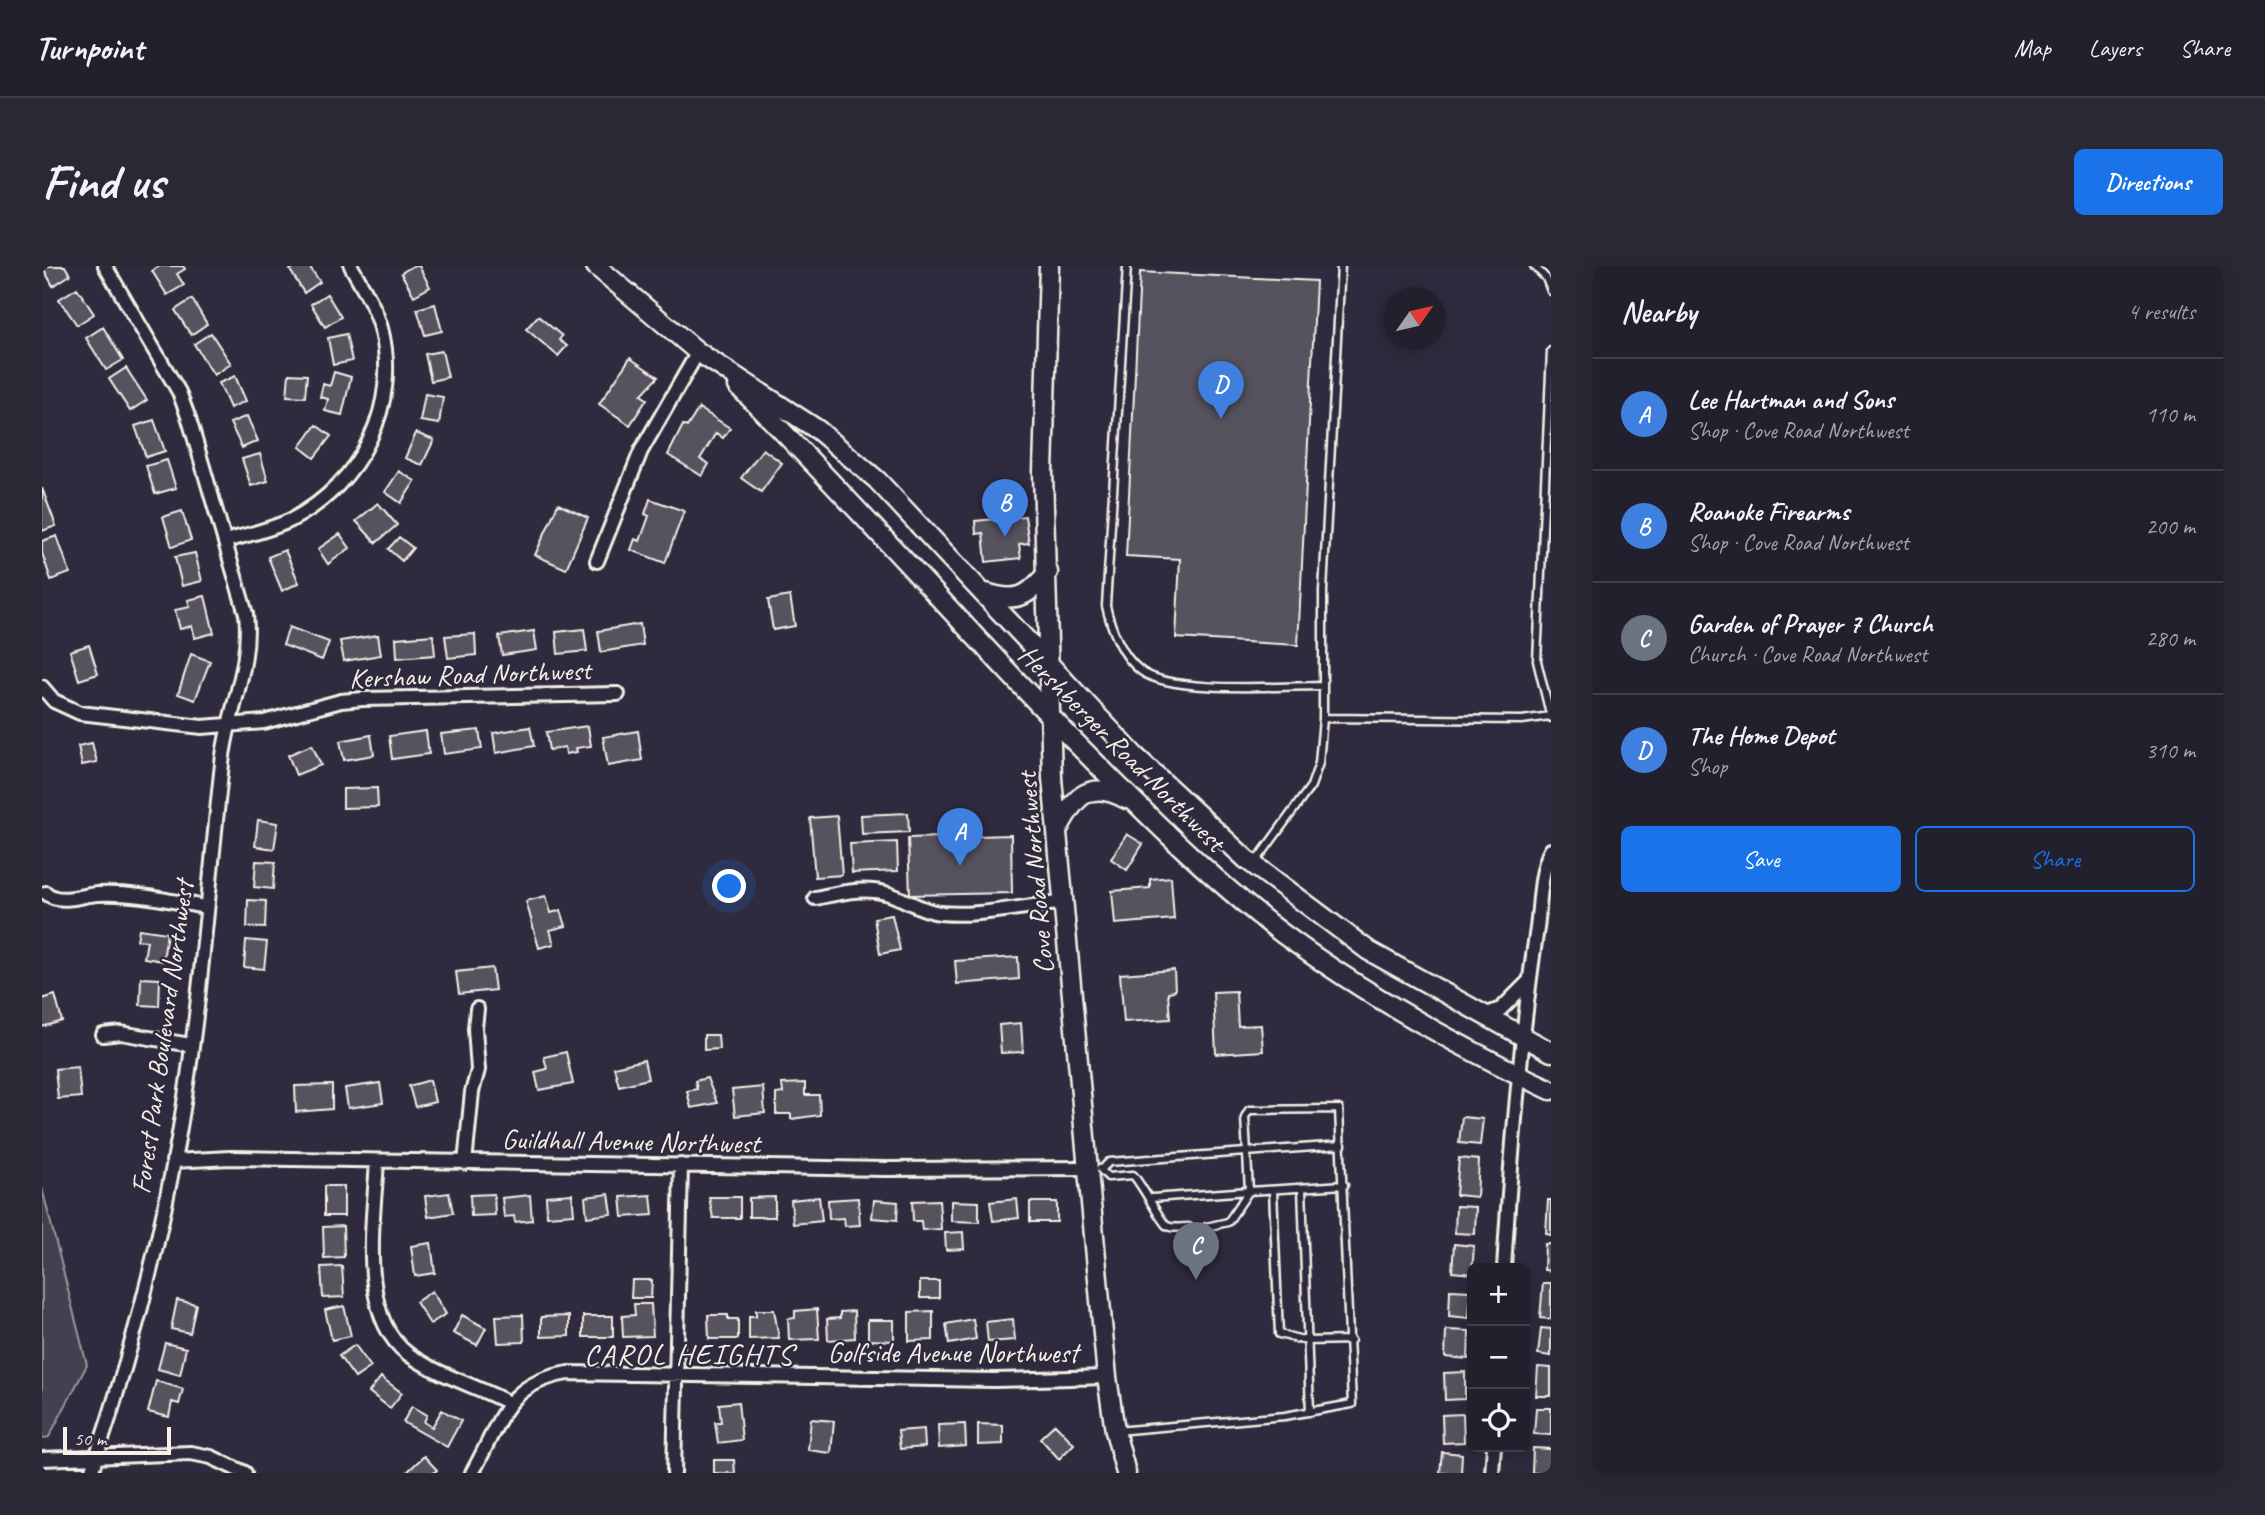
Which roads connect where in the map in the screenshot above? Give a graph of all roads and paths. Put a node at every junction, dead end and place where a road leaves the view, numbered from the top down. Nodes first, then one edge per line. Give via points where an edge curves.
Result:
1 (105, 266) edge
2 (351, 266) edge
3 (597, 266) edge
4 (1049, 266) edge
5 (1127, 266) edge
6 (1341, 266) edge
7 (1534, 266) edge
8 (1551, 291) edge
9 (1551, 351) edge
10 (698, 352) junction
11 (718, 367) junction
12 (225, 541) junction
13 (597, 561) dead end
14 (1048, 572) junction
15 (986, 593) junction
16 (1049, 664) junction
17 (42, 687) edge
18 (1321, 687) junction
19 (618, 694) dead end
20 (1548, 695) edge
21 (1051, 717) junction
22 (1551, 717) edge
23 (1323, 718) junction
24 (228, 726) junction
25 (1137, 805) junction
26 (1057, 831) junction
27 (1551, 850) edge
28 (1254, 865) junction
29 (1548, 880) edge
30 (46, 893) dead end
31 (815, 898) dead end
32 (1064, 903) junction
33 (206, 907) junction
34 (1529, 981) junction
35 (477, 1009) dead end
36 (1482, 1016) junction
37 (103, 1035) dead end
38 (1523, 1038) junction
39 (190, 1045) junction
40 (1551, 1052) edge
41 (1519, 1075) junction
42 (1551, 1090) edge
43 (1342, 1145) junction
44 (1247, 1151) junction
45 (173, 1161) junction
46 (377, 1161) junction
47 (465, 1163) junction
48 (681, 1165) junction
49 (1095, 1168) junction
50 (1344, 1185) junction
51 (1302, 1188) junction
52 (1273, 1190) junction
53 (1249, 1191) junction
54 (1152, 1198) junction
55 (1189, 1227) dead end
56 (1206, 1227) dead end
57 (1504, 1263) edge
58 (1351, 1340) junction
59 (1307, 1341) junction
60 (675, 1374) junction
61 (1107, 1377) junction
62 (509, 1403) junction
63 (1310, 1412) junction
64 (1115, 1431) junction
65 (1494, 1452) edge
66 (97, 1456) junction
67 (42, 1459) edge
68 (92, 1473) edge
69 (245, 1473) edge
70 (472, 1473) edge
71 (674, 1473) edge
72 (1126, 1473) edge
73 (1493, 1473) edge

1 - 12 street, Forest Park Boulevard Northwest via 178,392
2 - 12 street via 369,298 384,343 386,389 376,427 349,473 312,507 267,530
3 - 10 main road, Hershberger Road Northwest
4 - 14 main road, Cove Road Northwest via 1043,473
5 - 18 lane via 1106,606 1111,625 1138,670 1153,679 1179,684
6 - 18 lane
7 - 8 lane
9 - 20 lane via 1536,661
10 - 11 main road, Hershberger Road Northwest
10 - 13 street via 641,450
11 - 15 main road, Hershberger Road Northwest via 843,449
11 - 21 main road, Hershberger Road Northwest
12 - 24 street, Forest Park Boulevard Northwest via 248,634 242,679
14 - 15 main road via 1024,597
14 - 16 main road, Cove Road Northwest
15 - 16 main road, Hershberger Road Northwest
16 - 21 main road, Cove Road Northwest
16 - 28 main road, Hershberger Road Northwest via 1135,756
17 - 24 street, Kershaw Road Northwest via 54,701 80,713
18 - 23 lane
19 - 24 street, Kershaw Road Northwest via 363,699
20 - 22 lane
21 - 25 main road, Hershberger Road Northwest
21 - 26 main road, Cove Road Northwest
22 - 23 lane
23 - 28 lane via 1319,763 1311,786
24 - 33 street, Forest Park Boulevard Northwest
25 - 26 main road via 1115,793 1094,790 1070,806
25 - 41 main road, Hershberger Road Northwest via 1191,857 1283,933 1415,1021
26 - 32 main road, Cove Road Northwest
27 - 29 street
28 - 36 main road, Hershberger Road Northwest via 1369,951
29 - 34 street
30 - 33 street via 60,900 110,894
31 - 32 street via 876,891 938,913 979,914
32 - 49 main road, Cove Road Northwest
33 - 39 street, Forest Park Boulevard Northwest
34 - 36 street via 1501,1009
34 - 38 street
35 - 47 street via 478,1070 471,1092
36 - 38 main road, Hershberger Road Northwest
37 - 39 street via 121,1033
38 - 40 main road, Hershberger Road Northwest
38 - 41 street
39 - 45 street, Forest Park Boulevard Northwest
41 - 42 main road, Hershberger Road Northwest
41 - 57 street
43 - 44 lane
43 - 44 lane via 1339,1109 1249,1110 1245,1116
43 - 50 lane
44 - 49 lane via 1109,1162
44 - 53 lane
45 - 46 street, Guildhall Avenue Northwest
45 - 66 street, Forest Park Boulevard Northwest via 130,1347
46 - 47 street, Guildhall Avenue Northwest
46 - 62 street via 374,1295 386,1330 407,1353 425,1364
47 - 48 street, Guildhall Avenue Northwest
48 - 49 street, Guildhall Avenue Northwest
48 - 60 street
49 - 54 lane via 1108,1177 1133,1175
49 - 61 main road, Cove Road Northwest
50 - 51 lane
50 - 58 lane
51 - 52 lane
51 - 59 lane
52 - 53 lane
52 - 59 lane via 1279,1334
53 - 54 lane
53 - 56 lane via 1228,1222
54 - 55 lane via 1170,1228
58 - 59 lane
58 - 63 lane via 1352,1404
59 - 63 lane
60 - 61 street, Golfside Avenue Northwest via 993,1380
60 - 62 street, Golfside Avenue Northwest via 568,1373 535,1382
60 - 71 street
61 - 64 main road, Cove Road Northwest
62 - 70 street, Golfside Avenue Northwest
63 - 64 lane
64 - 72 main road, Cove Road Northwest
65 - 73 street
66 - 67 street
66 - 68 street, Forest Park Boulevard Northwest
66 - 69 street via 191,1453

